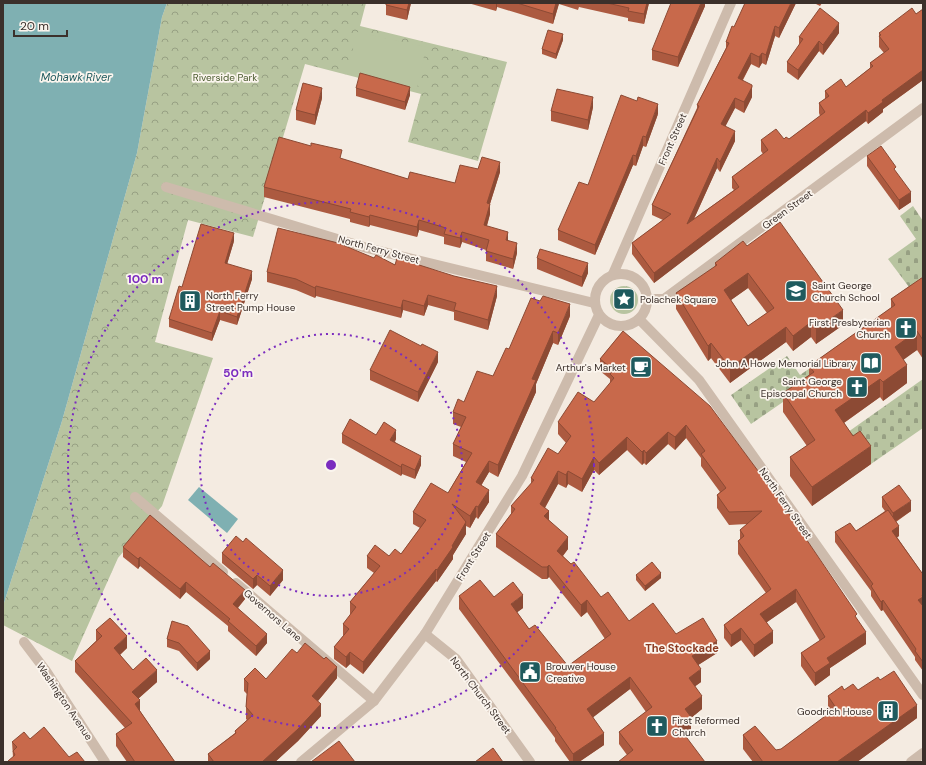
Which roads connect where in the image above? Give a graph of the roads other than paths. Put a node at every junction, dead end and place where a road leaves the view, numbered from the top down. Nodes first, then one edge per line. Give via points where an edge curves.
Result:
1 (731, 3) edge
2 (923, 108) edge
3 (166, 187) dead end
4 (612, 274) junction
5 (647, 299) junction
6 (594, 303) junction
7 (599, 315) junction
8 (639, 319) junction
9 (135, 497) dead end
10 (425, 634) junction
11 (24, 642) dead end
12 (923, 695) edge
13 (374, 701) junction
14 (923, 753) edge
15 (105, 762) edge
16 (301, 762) edge
17 (530, 762) edge
18 (911, 762) edge

1 - 4 street, Front Street
2 - 5 street, Green Street via 664,299
3 - 6 street, North Ferry Street via 367,248
4 - 5 street via 621,273 636,278 646,291
4 - 6 street, Front Street via 598,285
5 - 8 street via 644,313
6 - 7 street
7 - 8 street via 614,326 623,326
7 - 10 street, Front Street via 522,476
8 - 12 street, North Ferry Street via 699,380
9 - 13 street, Governors Lane
10 - 13 street, Front Street
10 - 17 street, North Church Street via 456,659
11 - 15 street, Washington Avenue via 46,671
13 - 16 street, Front Street
14 - 18 street

